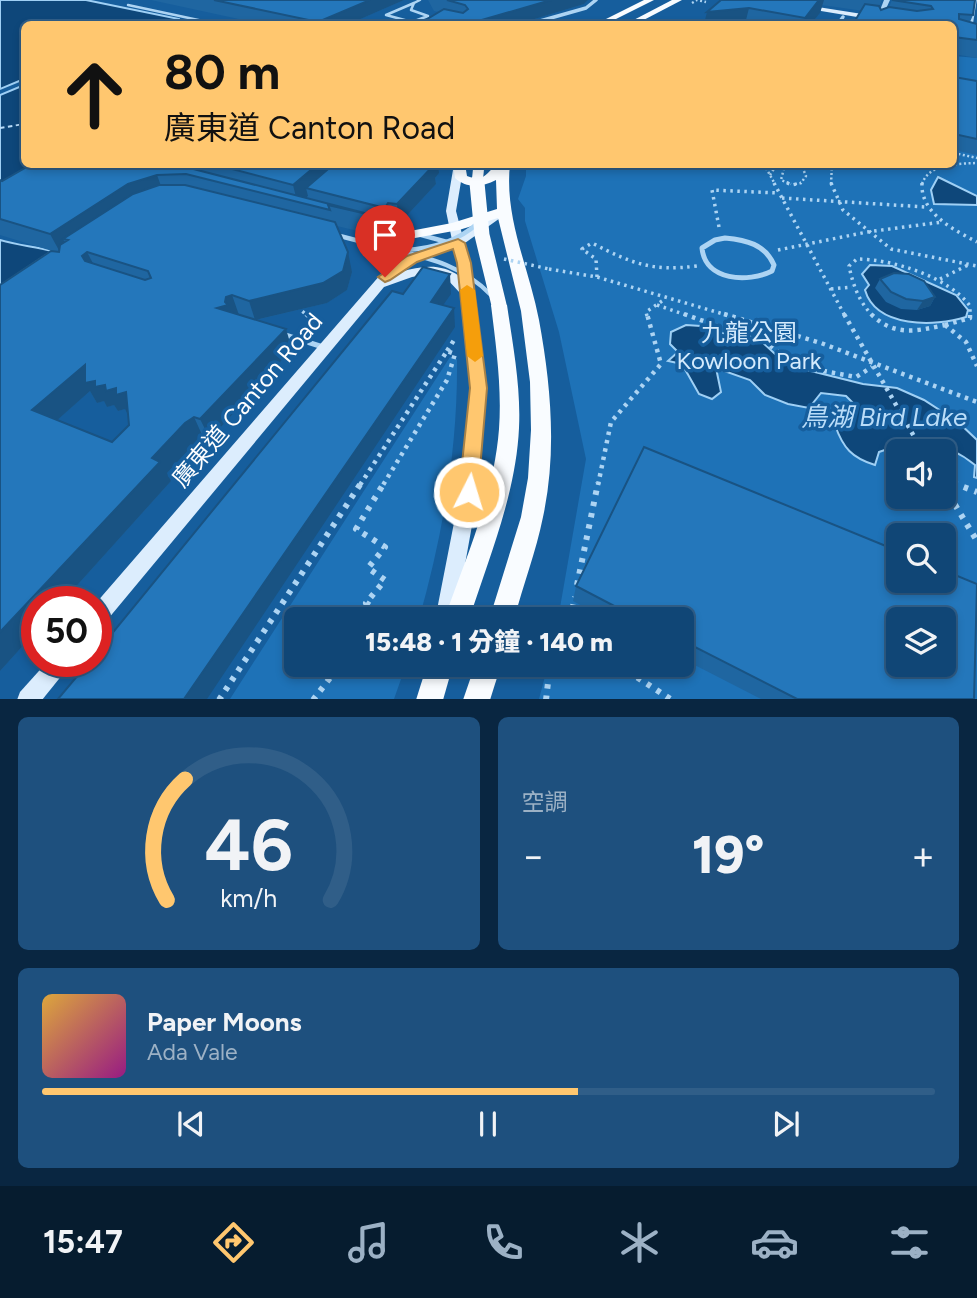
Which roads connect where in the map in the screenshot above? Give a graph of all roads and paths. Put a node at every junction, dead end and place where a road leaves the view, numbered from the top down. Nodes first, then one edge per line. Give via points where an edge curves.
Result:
1 (420, 0) edge
2 (596, 0) edge
3 (650, 0) edge
4 (678, 0) edge
5 (697, 0) edge
6 (887, 0) edge
7 (975, 0) edge
8 (704, 1) edge
9 (414, 2) junction
10 (695, 4) dead end
11 (128, 5) dead end
12 (428, 16) junction
13 (843, 17) junction
14 (436, 18) edge
15 (202, 21) edge
16 (408, 21) edge
17 (415, 21) edge
18 (540, 21) edge
19 (606, 21) edge
20 (636, 21) edge
21 (840, 21) edge
22 (882, 21) edge
23 (971, 33) edge
24 (957, 154) edge
25 (977, 160) edge
26 (957, 164) edge
27 (458, 168) edge
28 (459, 168) edge
29 (478, 168) edge
30 (503, 168) edge
31 (504, 168) edge
32 (766, 168) edge
33 (774, 168) edge
34 (784, 168) edge
35 (803, 168) edge
36 (832, 168) edge
37 (939, 168) edge
38 (770, 175) junction
39 (779, 193) junction
40 (782, 198) junction
41 (841, 203) junction
42 (927, 207) junction
43 (505, 211) junction
44 (480, 221) junction
45 (942, 222) junction
46 (362, 226) edge
47 (392, 227) edge
48 (454, 227) junction
49 (710, 232) dead end
50 (867, 232) junction
51 (330, 233) edge
52 (387, 233) edge
53 (415, 233) junction
54 (747, 241) joint
55 (977, 242) edge
56 (458, 243) junction
57 (771, 244) dead end
58 (807, 244) junction
59 (787, 248) dead end
60 (394, 250) junction
61 (783, 257) dead end
62 (691, 258) dead end
63 (968, 264) junction
64 (696, 265) junction
65 (977, 265) edge
66 (549, 269) dead end
67 (704, 272) dead end
68 (597, 277) junction
69 (940, 279) junction
70 (852, 287) junction
71 (376, 289) junction
72 (831, 289) junction
73 (468, 296) junction
74 (665, 298) junction
75 (499, 304) junction
76 (656, 305) junction
77 (295, 306) edge
78 (318, 324) dead end
79 (945, 325) junction
80 (460, 328) dead end
81 (276, 332) edge
82 (326, 348) junction
83 (447, 351) junction
84 (871, 364) junction
85 (977, 366) edge
86 (977, 402) edge
87 (915, 439) edge
88 (956, 484) edge
89 (977, 492) edge
90 (956, 506) edge
91 (977, 541) edge
92 (112, 599) edge
93 (372, 607) edge
94 (447, 607) edge
95 (460, 607) edge
96 (505, 607) edge
97 (573, 607) edge
98 (47, 677) edge
99 (330, 677) edge
100 (484, 677) edge
101 (549, 677) edge
102 (637, 677) edge
103 (27, 699) edge
104 (219, 699) edge
105 (313, 699) edge
106 (476, 699) edge
107 (546, 699) edge
108 (672, 699) edge

1 - 9 lane
2 - 18 street via 586,8
3 - 19 main road
4 - 20 main road
5 - 8 path
6 - 22 street
7 - 23 street
8 - 10 path
9 - 12 lane via 411,10
9 - 16 lane via 386,15
11 - 15 lane
12 - 14 street
12 - 17 lane
13 - 21 street
13 - 22 main road
13 - 22 main road via 800,8
24 - 25 path
25 - 26 path
27 - 48 main road via 451,211
28 - 30 main road via 461,178 470,182 486,181
29 - 44 main road, bridge
31 - 43 main road
32 - 38 path
33 - 38 path
34 - 35 path via 781,180 792,185 806,176
36 - 41 path via 831,185
37 - 42 path via 919,184
38 - 39 path
39 - 40 path
39 - 49 path via 712,190 720,231
40 - 41 path
40 - 58 path
41 - 42 path
41 - 50 path
42 - 45 path
43 - 48 main road
43 - 56 main road, 廣東道 Canton Road
43 - 96 main road via 529,311 541,443 535,502
44 - 60 lane, bridge via 452,241
44 - 75 main road, bridge
45 - 50 path
45 - 55 path
46 - 52 street
47 - 53 lane
48 - 53 main road
48 - 56 main road
50 - 58 path
50 - 63 path via 891,249
51 - 60 lane
53 - 56 lane
54 - 54 street via 715,240 702,248 702,255 710,268 732,278 765,276 772,271 772,258
56 - 71 main road, 廣東道 Canton Road via 412,259
56 - 73 main road
57 - 61 path
58 - 59 path
58 - 72 path
60 - 75 lane, bridge via 455,268
62 - 64 path
63 - 65 path
63 - 69 path
64 - 67 path
64 - 68 path via 675,269 634,264 592,243 582,249 596,259
66 - 68 path
68 - 74 path
69 - 70 path via 878,258 857,259 849,266
69 - 79 path via 970,306 970,318
70 - 72 path
70 - 79 path via 872,318 892,327 909,332
71 - 73 main road via 403,275 433,270 455,277
71 - 82 main road, 廣東道 Canton Road
72 - 84 path
73 - 94 main road via 478,388 469,492
74 - 76 path
74 - 84 path via 821,343
75 - 95 main road via 509,428 497,497
76 - 84 path via 731,331 758,335 778,352 813,369 856,377
76 - 97 path via 646,312 661,364 611,422
77 - 78 path
79 - 85 path via 970,347
80 - 83 path
81 - 82 lane
82 - 92 main road, 廣東道 Canton Road
83 - 93 path via 455,354 447,380 356,529 385,548 368,568 385,580 366,603
83 - 104 path
84 - 86 path
84 - 87 path
88 - 89 path
90 - 91 path
98 - 103 main road
99 - 105 path
100 - 106 main road
101 - 107 path
102 - 108 path

